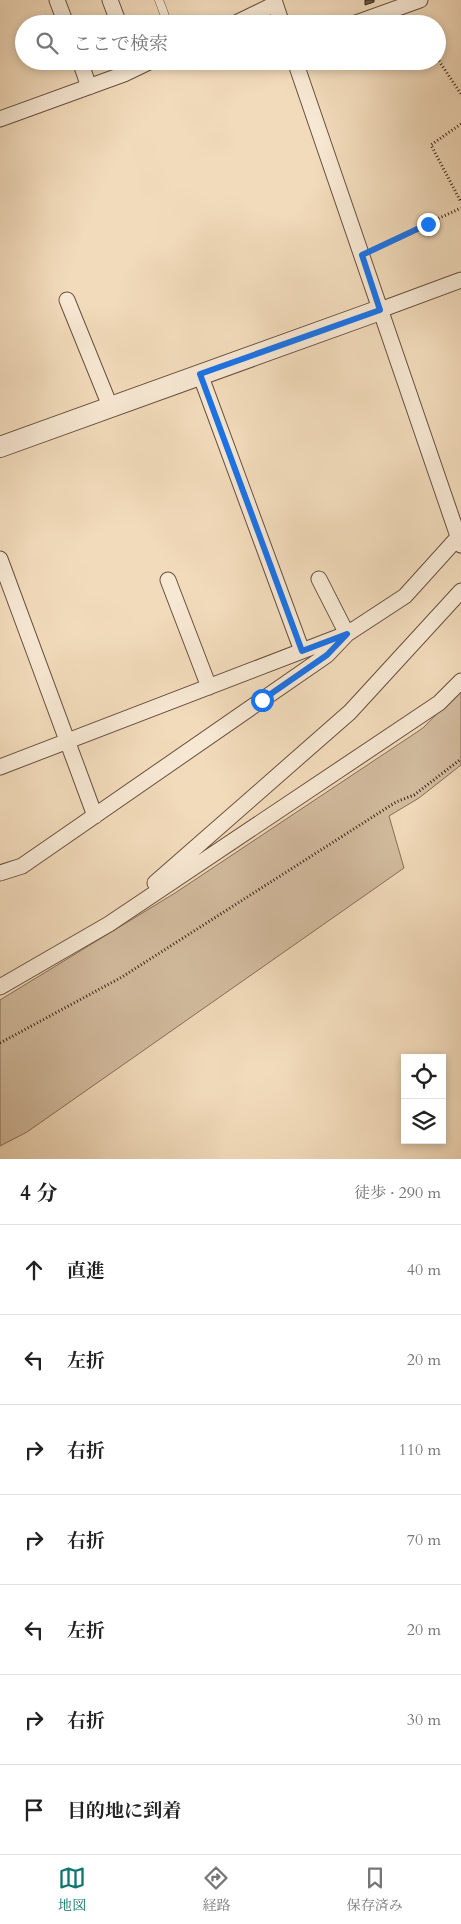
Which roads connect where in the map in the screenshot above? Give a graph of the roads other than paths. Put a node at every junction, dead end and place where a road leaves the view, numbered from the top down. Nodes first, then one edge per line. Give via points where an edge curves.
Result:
1 (58, 0) edge
2 (110, 0) edge
3 (159, 0) edge
4 (420, 0) edge
5 (274, 2) edge
6 (63, 15) edge
7 (116, 15) edge
8 (165, 15) edge
9 (250, 15) edge
10 (279, 15) edge
11 (378, 15) edge
12 (83, 70) edge
13 (123, 70) edge
14 (298, 70) edge
15 (89, 87) junction
16 (0, 119) edge
17 (461, 280) edge
18 (67, 300) dead end
19 (380, 310) junction
20 (200, 374) junction
21 (110, 406) junction
22 (0, 446) edge
23 (460, 539) edge
24 (0, 558) edge
25 (319, 579) dead end
26 (168, 580) dead end
27 (461, 591) edge
28 (347, 634) junction
29 (302, 651) junction
30 (461, 681) edge
31 (209, 687) junction
32 (68, 741) junction
33 (0, 767) edge
34 (95, 816) junction
35 (0, 873) edge
36 (109, 924) junction
37 (0, 987) edge

1 - 6 street
2 - 7 street
3 - 8 lane
4 - 11 street
5 - 9 street
5 - 10 street
12 - 15 street
13 - 15 street
14 - 19 street
15 - 16 street
17 - 19 street
18 - 21 street
19 - 20 street
19 - 23 street
20 - 21 street
20 - 29 street
21 - 22 street
23 - 28 street via 405,596
24 - 32 street
25 - 28 street
26 - 31 street
27 - 36 street via 350,712
28 - 29 street
28 - 34 street via 327,655
29 - 31 street
30 - 36 street via 439,703
31 - 32 street
32 - 33 street
32 - 34 street
34 - 35 street via 22,866
36 - 37 street

